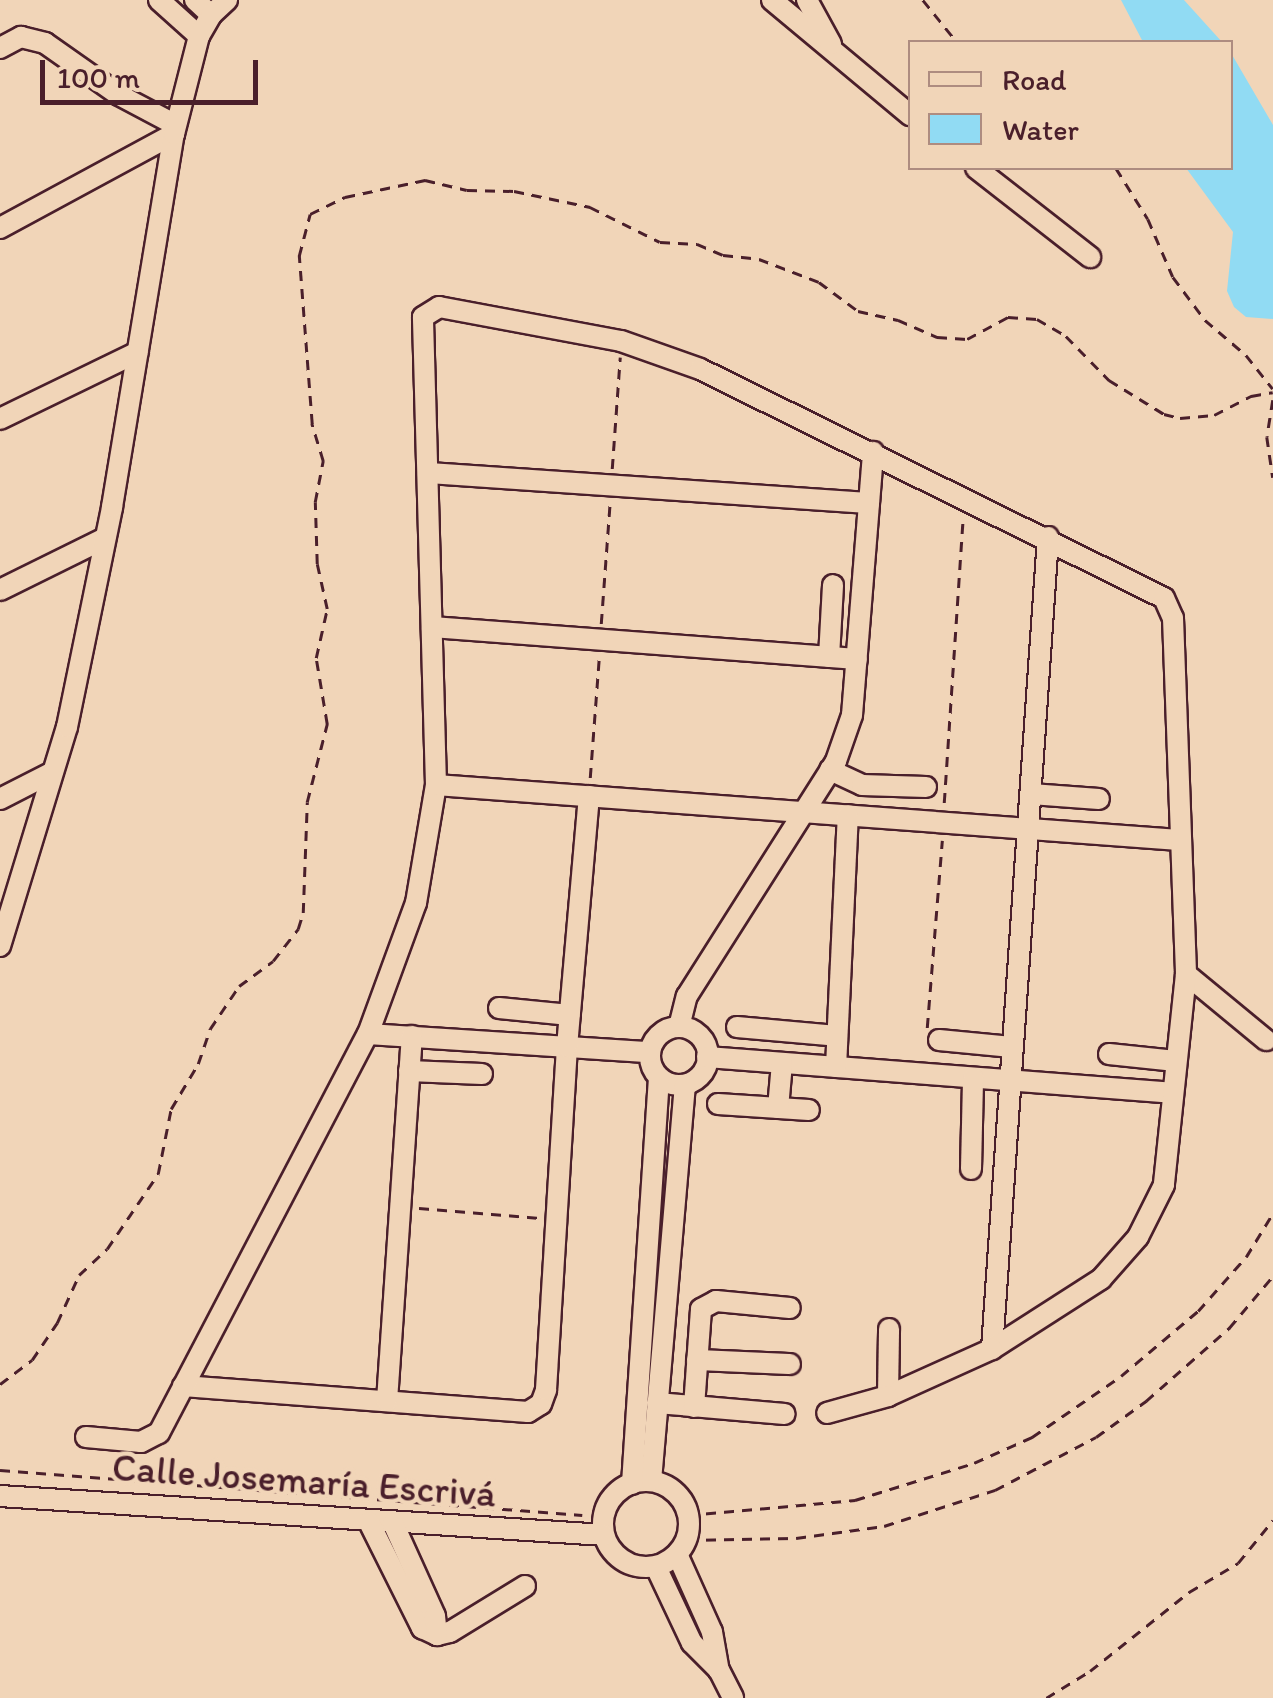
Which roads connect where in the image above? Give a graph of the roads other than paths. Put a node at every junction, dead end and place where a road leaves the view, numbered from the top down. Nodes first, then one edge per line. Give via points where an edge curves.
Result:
1 (158, 0) edge
2 (195, 0) edge
3 (227, 0) edge
4 (772, 0) edge
5 (807, 0) edge
6 (210, 15) junction
7 (199, 36) junction
8 (0, 48) edge
9 (837, 55) junction
10 (908, 113) edge
11 (175, 130) junction
12 (979, 170) edge
13 (0, 228) edge
14 (1090, 256) dead end
15 (138, 352) junction
16 (0, 419) edge
17 (873, 452) junction
18 (428, 473) junction
19 (869, 503) junction
20 (1048, 537) junction
21 (106, 538) junction
22 (833, 585) dead end
23 (0, 590) edge
24 (432, 627) junction
25 (829, 657) junction
26 (857, 659) junction
27 (830, 770) junction
28 (53, 772) junction
29 (436, 785) junction
30 (926, 787) dead end
31 (1032, 794) junction
32 (589, 796) junction
33 (0, 799) edge
34 (1099, 799) dead end
35 (803, 812) junction
36 (848, 815) junction
37 (1030, 828) junction
38 (1179, 840) junction
39 (0, 946) edge
40 (1186, 974) junction
41 (499, 1008) dead end
42 (570, 1014) junction
43 (679, 1027) junction
44 (737, 1028) dead end
45 (368, 1034) junction
46 (412, 1036) junction
47 (838, 1036) junction
48 (933, 1037) road end
49 (1266, 1040) dead end
50 (567, 1047) junction
51 (1012, 1047) junction
52 (650, 1052) junction
53 (1109, 1054) dead end
54 (708, 1057) junction
55 (1176, 1061) junction
56 (782, 1063) junction
57 (836, 1067) junction
58 (409, 1071) junction
59 (482, 1074) dead end
60 (659, 1078) junction
61 (973, 1078) junction
62 (1009, 1081) junction
63 (685, 1085) junction
64 (1172, 1094) junction
65 (718, 1104) dead end
66 (778, 1108) junction
67 (809, 1110) dead end
68 (971, 1169) dead end
69 (790, 1308) dead end
70 (890, 1329) dead end
71 (653, 1340) junction
72 (992, 1350) junction
73 (697, 1360) junction
74 (790, 1364) dead end
75 (184, 1386) junction
76 (888, 1396) junction
77 (388, 1402) junction
78 (658, 1403) junction
79 (694, 1406) junction
80 (827, 1413) dead end
81 (785, 1414) dead end
82 (86, 1437) dead end
83 (642, 1482) junction
84 (0, 1496) edge
85 (369, 1522) junction
86 (393, 1522) junction
87 (604, 1526) junction
88 (682, 1547) junction
89 (656, 1566) junction
90 (525, 1586) dead end
91 (437, 1634) junction
92 (720, 1670) junction
93 (733, 1698) edge

1 - 7 street
2 - 6 street
3 - 6 street
4 - 9 street
5 - 9 street
6 - 7 street
7 - 11 street
8 - 11 street via 21,37 45,43
9 - 10 street
11 - 13 street
11 - 15 street
12 - 14 street
15 - 16 street
15 - 21 street
17 - 18 street via 700,369 621,341 431,309 423,317
17 - 19 street
17 - 20 street
18 - 19 street
18 - 24 street
19 - 26 street
20 - 31 street
20 - 38 street via 1164,598 1172,618
21 - 23 street
21 - 28 street
22 - 25 street
24 - 25 street
24 - 29 street
25 - 26 street
26 - 27 street via 852,715
27 - 30 street via 862,785
27 - 35 street
28 - 33 street
28 - 39 street
29 - 32 street
29 - 45 street via 416,903
31 - 34 street
31 - 37 street
32 - 35 street
32 - 42 street
35 - 36 street
35 - 43 street via 687,996
36 - 37 street
36 - 47 street
37 - 38 street
37 - 51 street
38 - 40 street
40 - 49 street
40 - 55 street
41 - 42 street
42 - 50 street
43 - 52 street via 666,1030
43 - 54 street via 703,1040
44 - 47 street
45 - 46 street
45 - 75 street
46 - 50 street
46 - 58 street
47 - 57 street
48 - 51 street
50 - 52 street
50 - 77 street via 541,1404 528,1412
51 - 62 street
52 - 60 street
53 - 55 street
54 - 56 street
54 - 63 street via 698,1079
55 - 64 street
56 - 57 street
56 - 66 street
57 - 61 street
58 - 59 street
58 - 77 street
60 - 63 street
60 - 71 street
61 - 62 street
61 - 68 street
62 - 64 street
62 - 72 street
63 - 71 street
64 - 72 street via 1164,1185 1138,1238 1101,1279
65 - 66 street
66 - 67 street
69 - 73 street via 707,1304 701,1309
70 - 76 street
71 - 78 street
71 - 83 street
72 - 76 street
73 - 74 street
73 - 79 street
75 - 77 street
75 - 82 street via 158,1433 141,1442
76 - 80 street
78 - 79 street
78 - 83 street
79 - 81 street
83 - 87 street via 614,1494
83 - 88 street via 674,1492 688,1515
84 - 85 street, Calle Josemaría Escrivá
85 - 86 street, Calle Josemaría Escrivá
85 - 91 street via 422,1628
86 - 87 street, Calle Josemaría Escrivá
86 - 91 street
87 - 89 street via 624,1562
88 - 89 street
88 - 92 street
89 - 92 street via 692,1642
90 - 91 street
92 - 93 street

